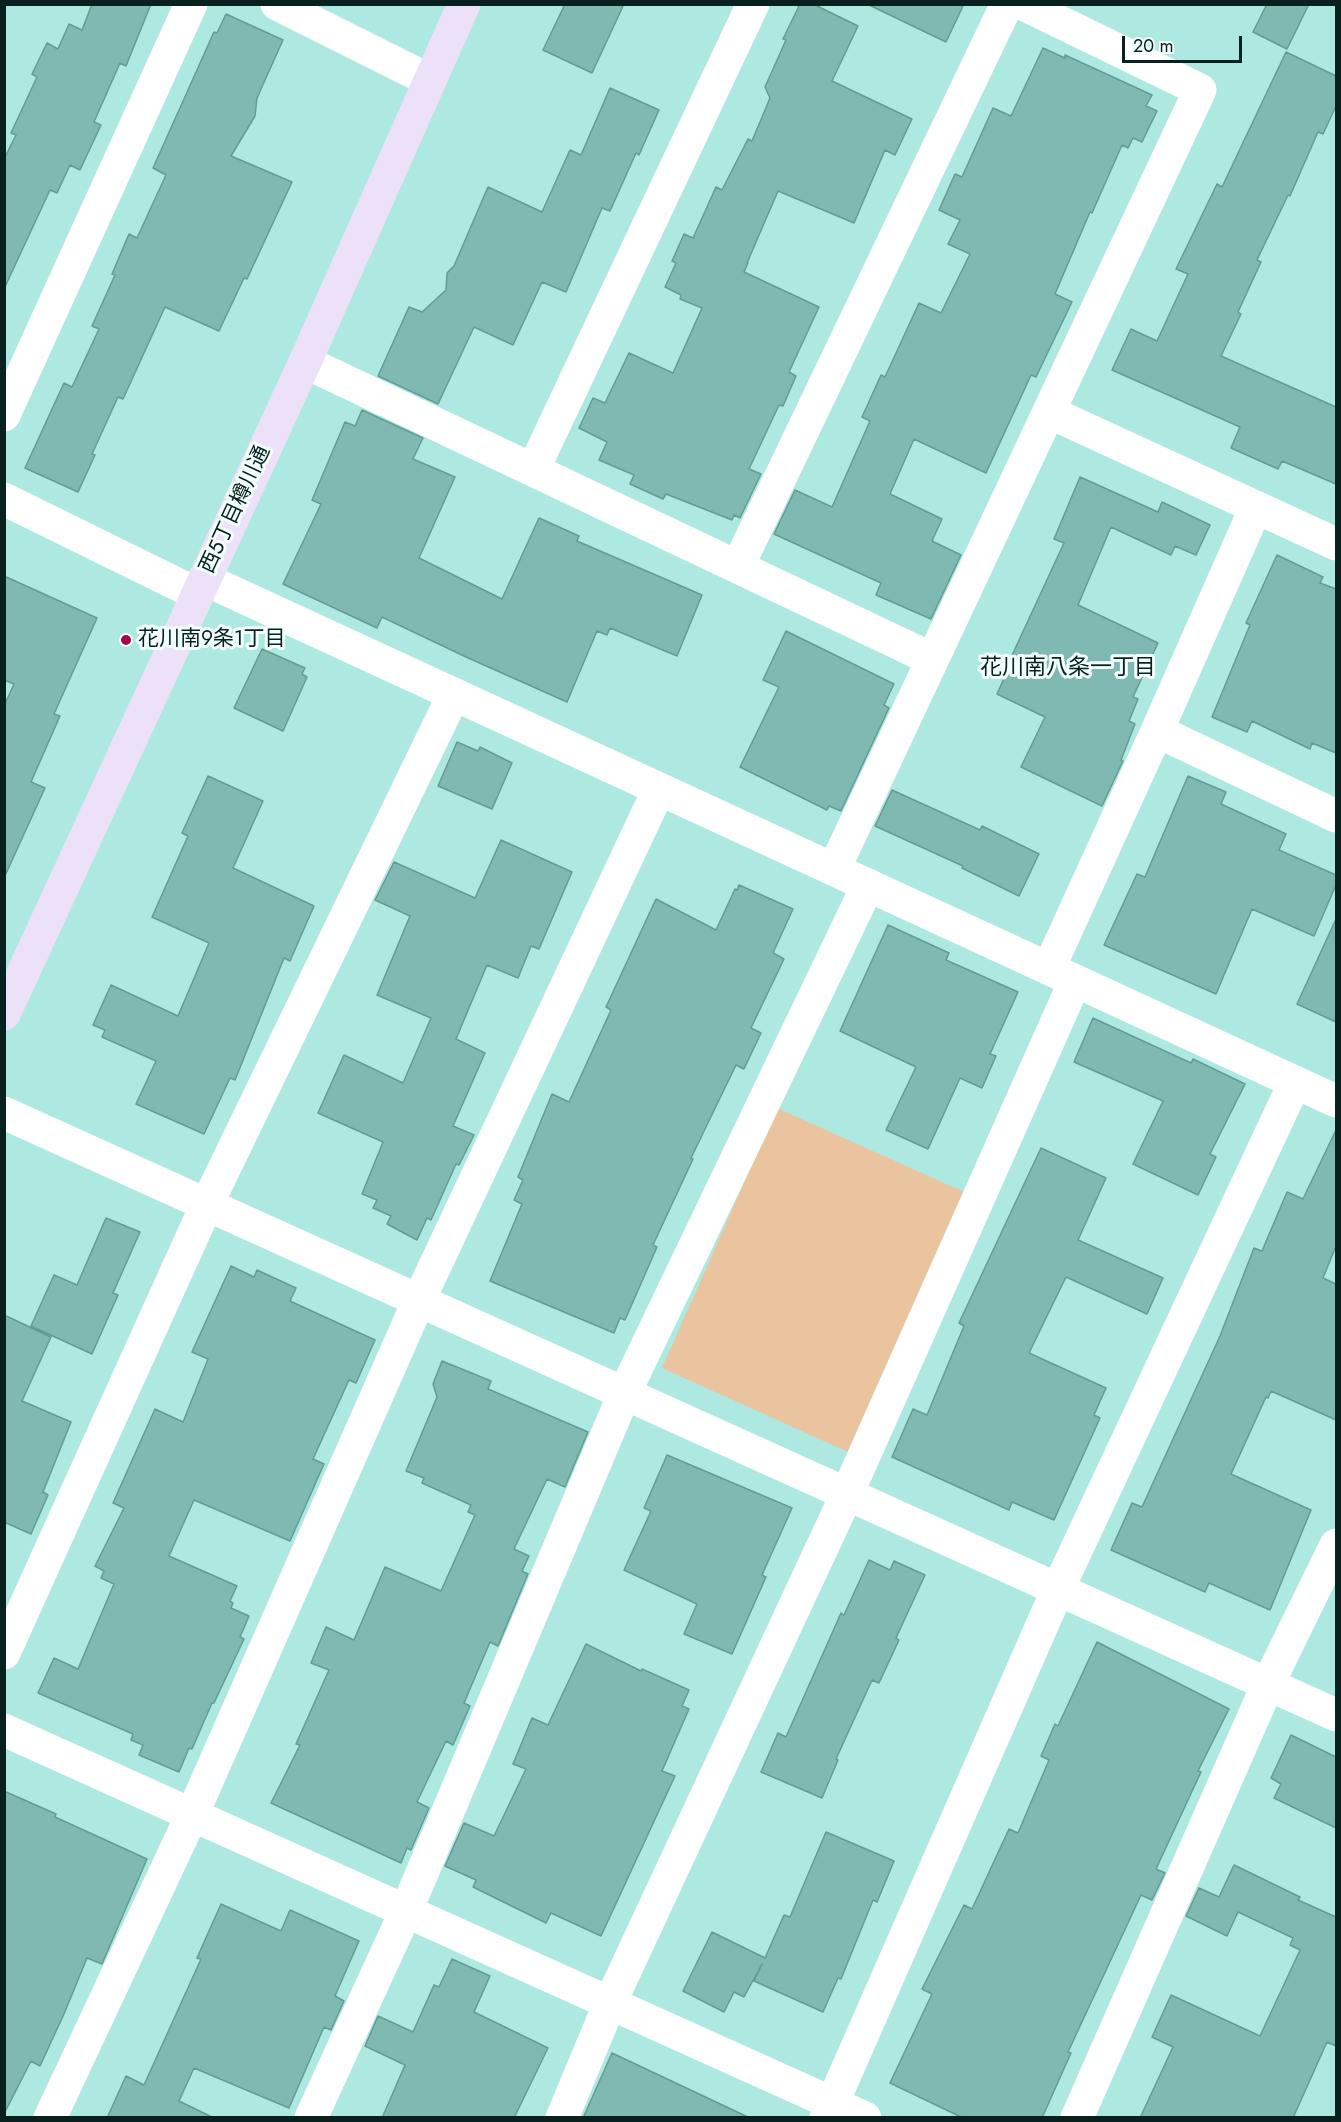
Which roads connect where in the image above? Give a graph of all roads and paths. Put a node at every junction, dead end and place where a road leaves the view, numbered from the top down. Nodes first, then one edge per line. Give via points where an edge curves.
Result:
1 (192, 4) edge
2 (277, 4) edge
3 (464, 4) edge
4 (753, 4) edge
5 (1006, 4) edge
6 (1023, 4) edge
7 (429, 80) junction
8 (305, 362) junction
9 (1049, 412) junction
10 (4, 415) edge
11 (533, 470) junction
12 (4, 499) edge
13 (1256, 507) junction
14 (1336, 544) edge
15 (738, 566) junction
16 (200, 587) junction
17 (932, 659) junction
18 (454, 694) junction
19 (1157, 731) junction
20 (659, 789) junction
21 (1336, 816) edge
22 (834, 869) junction
23 (868, 885) junction
24 (1062, 974) junction
25 (4, 1014) edge
26 (1295, 1082) junction
27 (1336, 1101) edge
28 (4, 1113) edge
29 (207, 1204) junction
30 (419, 1300) junction
31 (625, 1392) junction
32 (847, 1494) junction
33 (1336, 1545) edge
34 (1058, 1589) junction
35 (4, 1653) edge
36 (1268, 1684) junction
37 (1336, 1715) edge
38 (4, 1730) edge
39 (192, 1815) junction
40 (406, 1911) junction
41 (610, 2003) junction
42 (829, 2110) edge
43 (50, 2118) edge
44 (311, 2118) edge
45 (562, 2118) edge
46 (865, 2118) edge
47 (1077, 2118) edge

1 - 10 street
2 - 7 street
3 - 7 main road, 西5丁目樽川通
4 - 11 street
5 - 15 street
6 - 9 street via 1200,90
7 - 8 main road, 西5丁目樽川通
8 - 11 street
8 - 16 main road, 西5丁目樽川通
9 - 13 street
9 - 17 street
11 - 15 street
12 - 16 street
13 - 14 street
13 - 19 street
15 - 17 street
16 - 18 street
16 - 25 main road, 西5丁目樽川通
17 - 22 street
18 - 20 street
18 - 29 street
19 - 21 street
19 - 24 street
20 - 22 street
20 - 30 street
22 - 23 street
23 - 24 street
23 - 31 street
24 - 26 street
24 - 32 street
26 - 27 street
26 - 34 street
28 - 29 street
29 - 30 street
29 - 35 street
30 - 31 street
30 - 39 street
31 - 32 street
31 - 40 street
32 - 34 street
32 - 41 street
33 - 36 street
34 - 36 street
34 - 42 street
36 - 37 street
36 - 47 street
38 - 39 street
39 - 40 street
39 - 43 street
40 - 41 street
40 - 44 street
41 - 42 street
41 - 45 street
42 - 46 street

